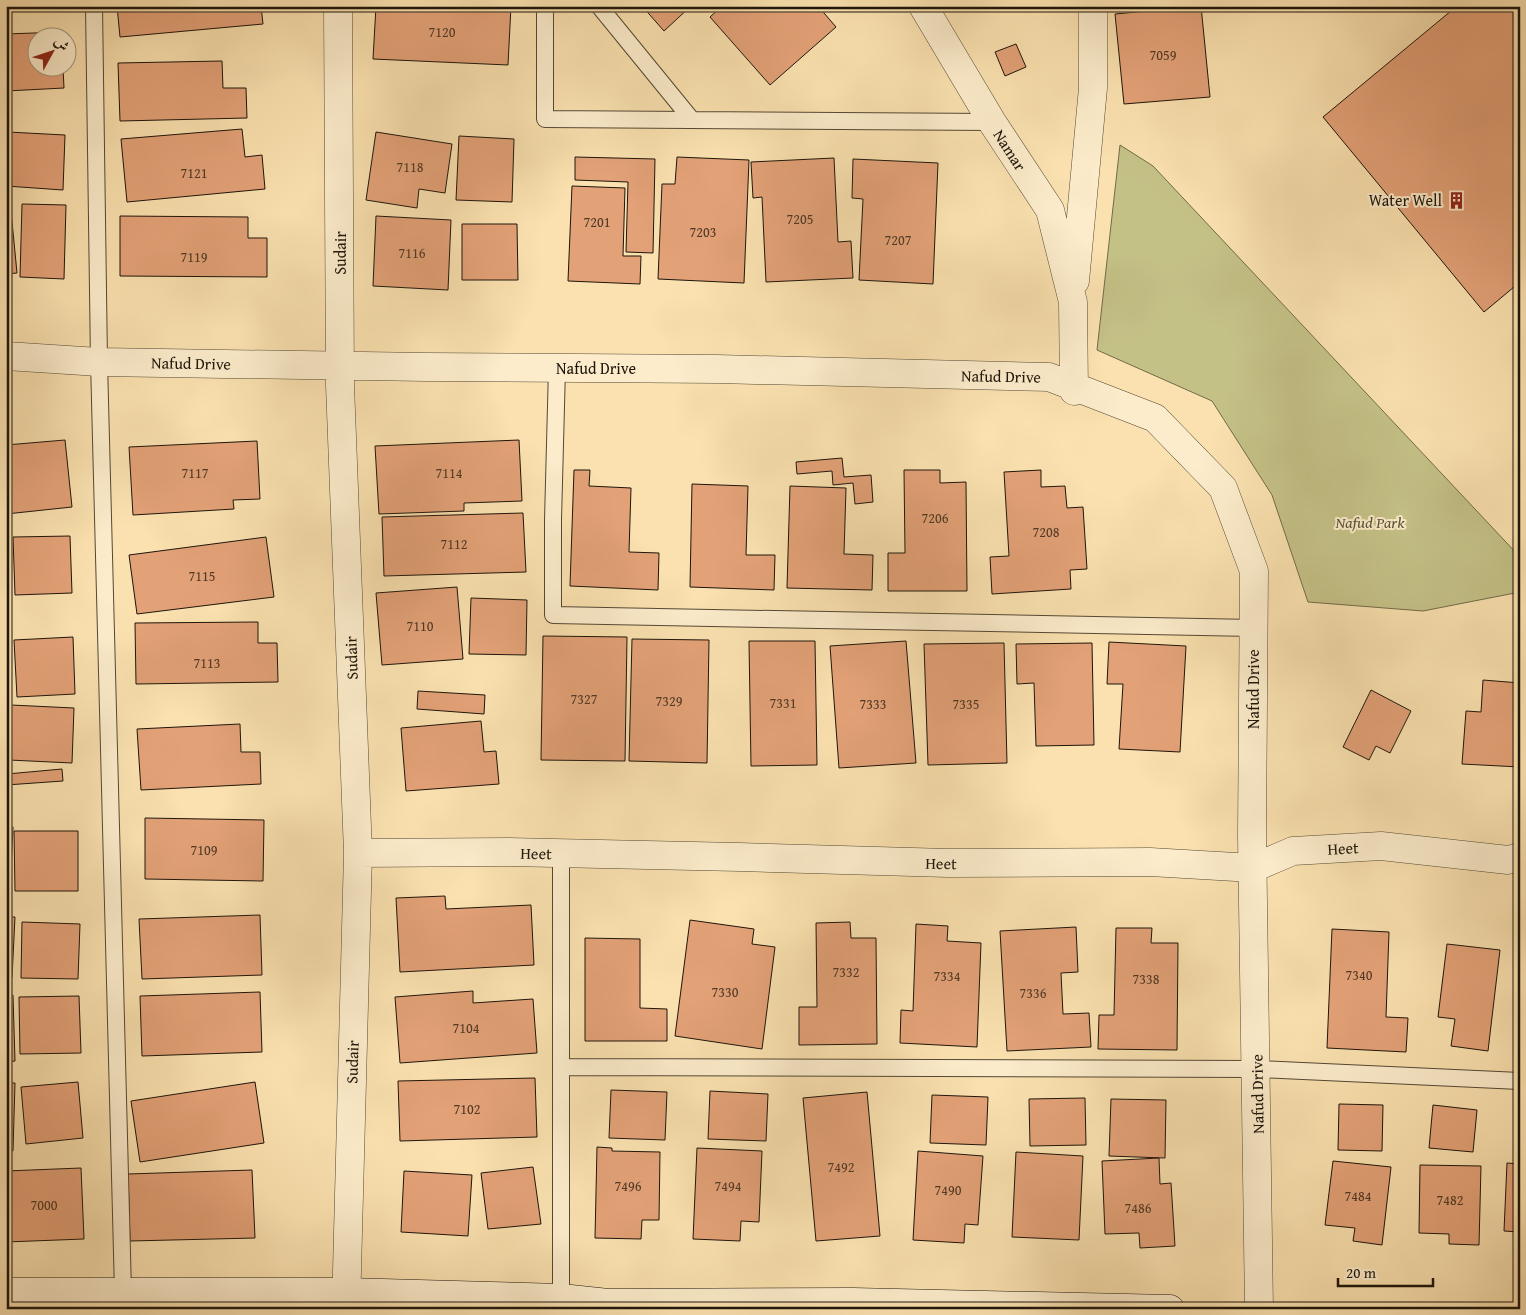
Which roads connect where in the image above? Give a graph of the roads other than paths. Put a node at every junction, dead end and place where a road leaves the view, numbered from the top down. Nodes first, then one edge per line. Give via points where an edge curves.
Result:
1 (94, 6) edge
2 (338, 6) edge
3 (545, 6) edge
4 (599, 6) edge
5 (923, 6) edge
6 (1093, 6) edge
7 (692, 120) junction
8 (992, 122) junction
9 (1073, 302) junction
10 (6, 356) edge
11 (99, 362) junction
12 (340, 366) junction
13 (557, 368) junction
14 (1074, 389) junction
15 (1254, 628) junction
16 (358, 852) junction
17 (561, 853) junction
18 (1520, 857) edge
19 (1253, 868) junction
20 (561, 1067) junction
21 (1256, 1069) junction
22 (1520, 1081) edge
23 (6, 1292) edge
24 (123, 1292) junction
25 (561, 1298) junction
26 (346, 1300) edge
27 (1170, 1309) edge
28 (1260, 1309) edge

1 - 11 lane
2 - 12 street, Sudair
3 - 7 lane via 545,119
4 - 7 lane
5 - 8 street, Namar
6 - 9 street, Namar via 1093,88
7 - 8 lane
8 - 9 street, Namar via 1050,210
9 - 14 street, Namar
10 - 11 street, Nafud Drive
11 - 12 street, Nafud Drive
11 - 24 lane
12 - 13 street, Nafud Drive
12 - 16 street, Sudair
13 - 14 street, Nafud Drive via 1049,377
13 - 15 lane via 553,615
14 - 15 street, Nafud Drive via 1155,418 1223,488 1254,570
15 - 19 street, Nafud Drive
16 - 17 street, Heet
16 - 26 street, Sudair
17 - 19 street, Heet via 948,863 1150,862
17 - 20 lane
18 - 19 street, Heet via 1508,860 1381,846 1293,851
19 - 21 street, Nafud Drive
20 - 21 lane
20 - 25 lane
21 - 22 lane
21 - 28 street, Nafud Drive
23 - 24 street
24 - 26 street
25 - 26 street
25 - 27 street via 608,1303 853,1302

